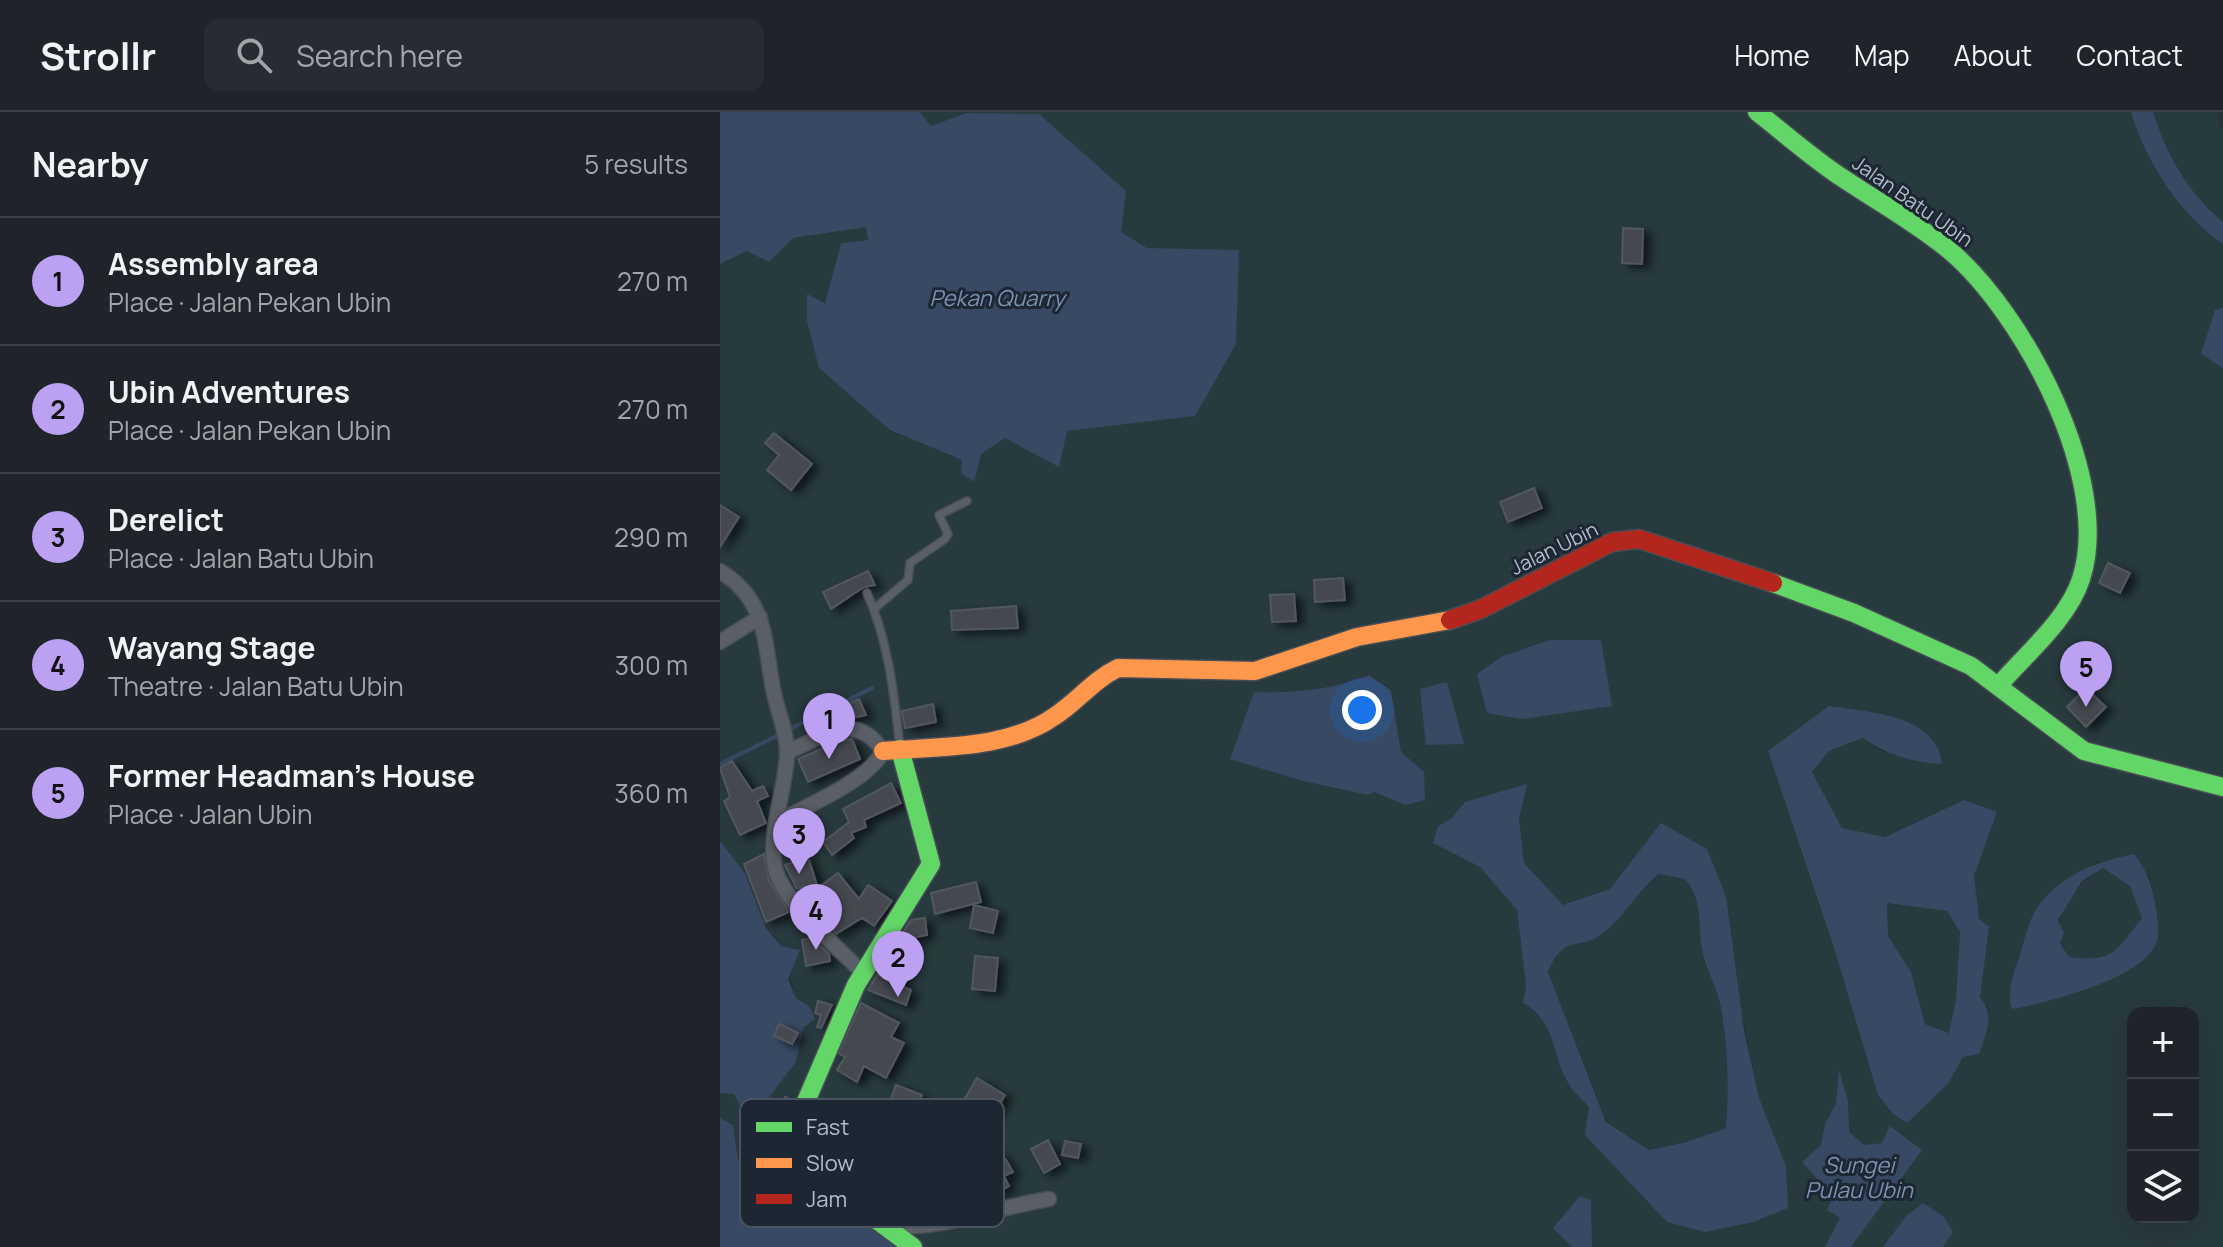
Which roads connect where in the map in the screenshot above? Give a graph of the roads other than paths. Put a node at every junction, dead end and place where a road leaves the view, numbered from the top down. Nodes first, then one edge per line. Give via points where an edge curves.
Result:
1 (1757, 112) edge
2 (967, 501) dead end
3 (720, 571) edge
4 (867, 593) dead end
5 (874, 609) junction
6 (760, 617) junction
7 (720, 642) edge
8 (2000, 684) junction
9 (891, 750) junction
10 (787, 752) junction
11 (2223, 787) edge
12 (777, 822) junction
13 (863, 973) junction
14 (805, 1099) edge
15 (1049, 1199) dead end
16 (1004, 1208) edge
17 (887, 1227) joint
18 (921, 1227) edge
19 (913, 1247) edge

1 - 8 street, Jalan Batu Ubin via 1835,173 1948,249 1990,289 2029,350 2068,432 2088,499 2082,577 2071,602
2 - 5 lane via 939,515 948,534 945,539 910,563 908,580
3 - 6 street via 750,598
4 - 5 lane
5 - 9 lane via 892,680
6 - 7 street
6 - 10 street
8 - 9 street, Jalan Ubin via 1854,613 1639,539 1612,542 1443,623 1357,637 1255,671 1118,668 1026,733
8 - 11 street, Jalan Ubin via 2084,751
9 - 10 street via 850,726
9 - 12 street via 863,774
9 - 13 street via 931,864
10 - 12 street
12 - 13 street via 776,874 783,887
13 - 14 street
15 - 16 street
17 - 18 street
17 - 19 street

